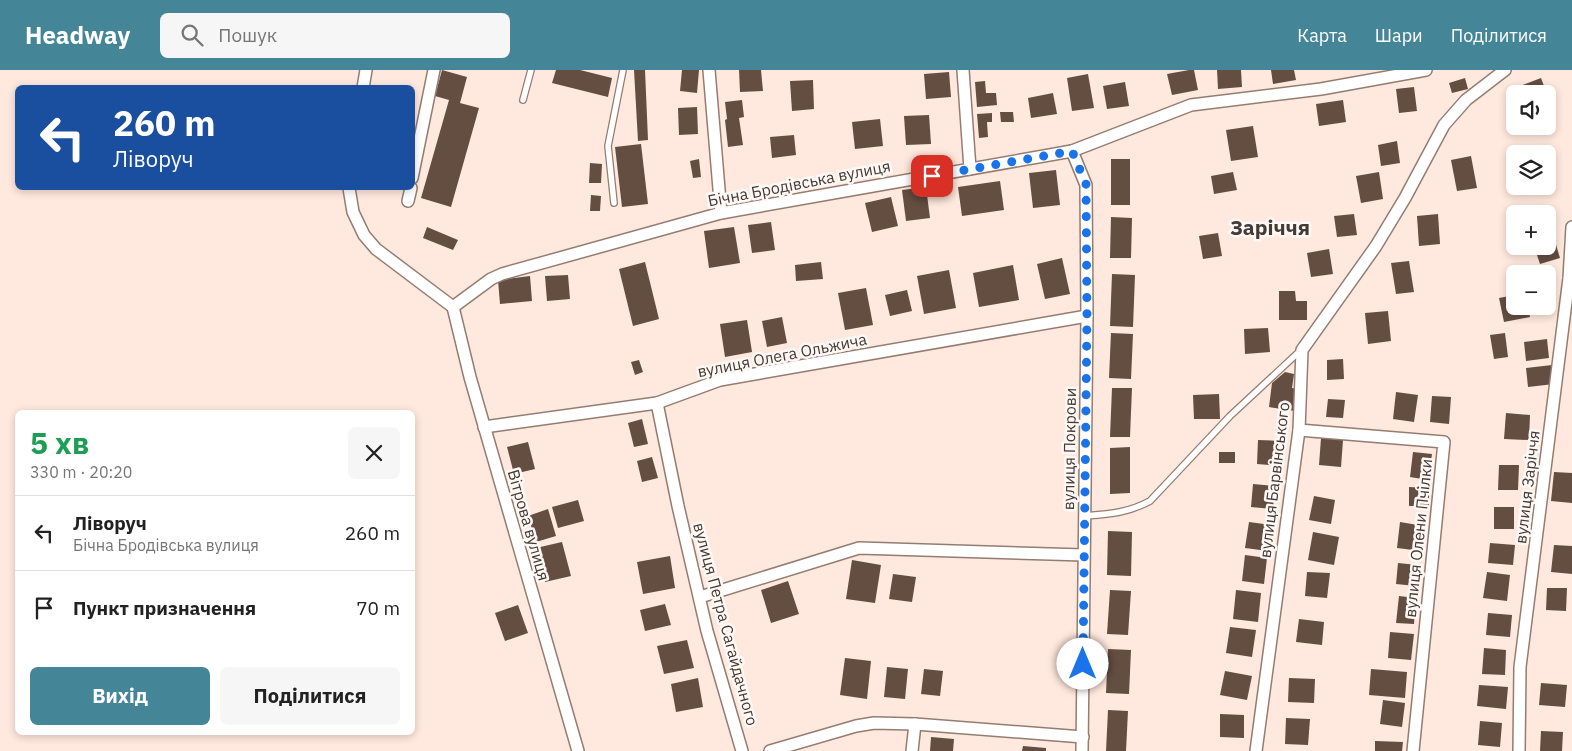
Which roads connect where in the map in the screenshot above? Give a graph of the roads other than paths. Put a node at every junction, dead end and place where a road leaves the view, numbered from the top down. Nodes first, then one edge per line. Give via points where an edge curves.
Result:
1 (366, 70) edge
2 (434, 70) edge
3 (531, 70) edge
4 (624, 70) edge
5 (709, 70) edge
6 (963, 70) edge
7 (1426, 70) edge
8 (1505, 70) edge
9 (364, 85) edge
10 (523, 100) dead end
11 (1072, 151) junction
12 (415, 163) edge
13 (970, 169) junction
14 (349, 190) edge
15 (411, 190) edge
16 (408, 201) dead end
17 (614, 203) dead end
18 (721, 213) junction
19 (1572, 226) edge
20 (453, 307) junction
21 (1087, 316) junction
22 (1302, 350) junction
23 (657, 403) junction
24 (484, 426) junction
25 (1300, 430) junction
26 (1084, 516) junction
27 (1084, 556) junction
28 (700, 597) junction
29 (915, 724) junction
30 (1083, 737) junction
31 (578, 751) edge
32 (742, 751) edge
33 (770, 751) edge
34 (912, 751) edge
35 (1082, 751) edge
36 (1256, 751) edge
37 (1413, 751) edge
38 (1519, 751) edge

1 - 9 street
2 - 12 street
3 - 10 lane
4 - 17 lane via 608,146
5 - 18 street
6 - 13 street
7 - 11 street, Бічна Бродівська вулиця via 1321,89 1191,105
8 - 22 street via 1466,100 1444,125 1376,246
11 - 13 street, Бічна Бродівська вулиця
11 - 21 street, вулиця Покрови via 1086,184
13 - 18 street, Бічна Бродівська вулиця
14 - 20 street via 364,235 376,249
15 - 16 street
18 - 20 street, Бічна Бродівська вулиця via 502,274
19 - 38 street, вулиця Заріччя via 1569,278 1520,667
20 - 24 street, Вітрова вулиця
21 - 23 street, вулиця Олега Ольжича via 720,380
21 - 26 street, вулиця Покрови
22 - 25 street, вулиця Барвінського
22 - 26 lane via 1230,416 1150,501 1118,513
23 - 24 street, вулиця Олега Ольжича
23 - 28 street, вулиця Петра Сагайдачного
24 - 31 street, Вітрова вулиця
25 - 36 street, вулиця Барвінського
25 - 37 street, вулиця Олени Пчілки via 1444,442
26 - 27 street, вулиця Покрови
27 - 28 street via 859,548
27 - 30 street, вулиця Покрови
28 - 32 street, вулиця Петра Сагайдачного
29 - 30 street
29 - 33 street via 856,726
29 - 34 street
30 - 35 street, вулиця Покрови

